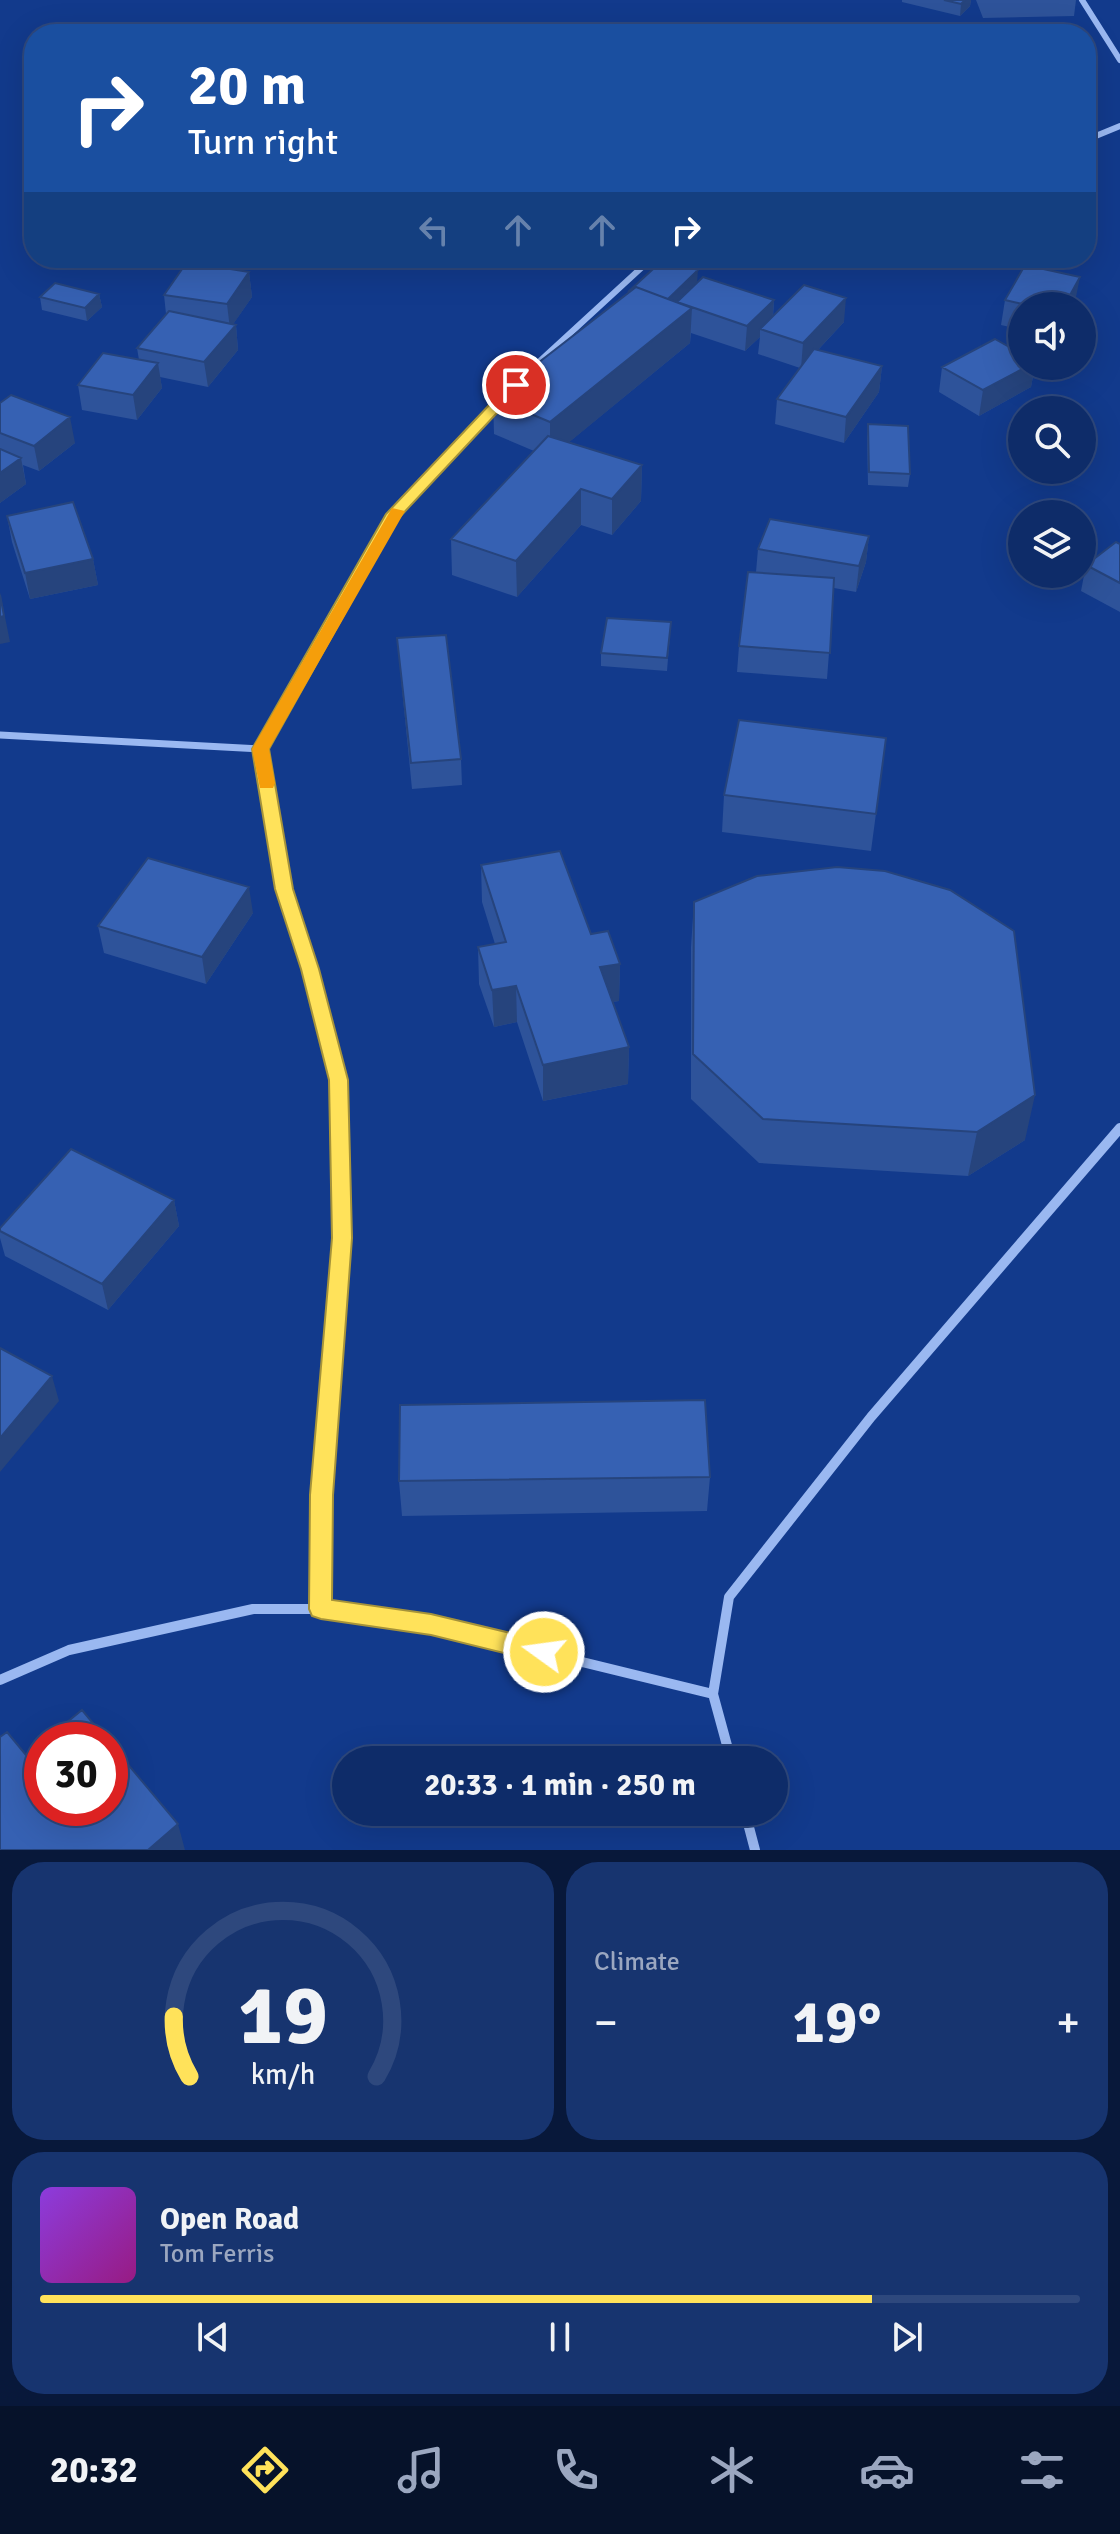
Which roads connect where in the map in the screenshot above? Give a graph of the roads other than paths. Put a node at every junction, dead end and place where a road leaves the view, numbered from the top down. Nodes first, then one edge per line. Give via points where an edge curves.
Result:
1 (1082, 0) edge
2 (1120, 60) edge
3 (1120, 126) edge
4 (1096, 136) edge
5 (641, 268) edge
6 (526, 374) edge
7 (505, 396) edge
8 (0, 735) edge
9 (261, 749) junction
10 (1120, 1128) edge
11 (321, 1609) junction
12 (0, 1680) edge
13 (713, 1694) junction
14 (727, 1746) edge
15 (749, 1826) edge
16 (755, 1850) edge

1 - 2 street
3 - 4 street
5 - 6 street
7 - 9 street via 391,518
8 - 9 street
9 - 11 street via 284,889 339,1080 342,1238 321,1495
10 - 13 street via 871,1417 729,1597
11 - 12 street via 253,1609 69,1650
11 - 13 street via 431,1625
13 - 14 street
15 - 16 street

